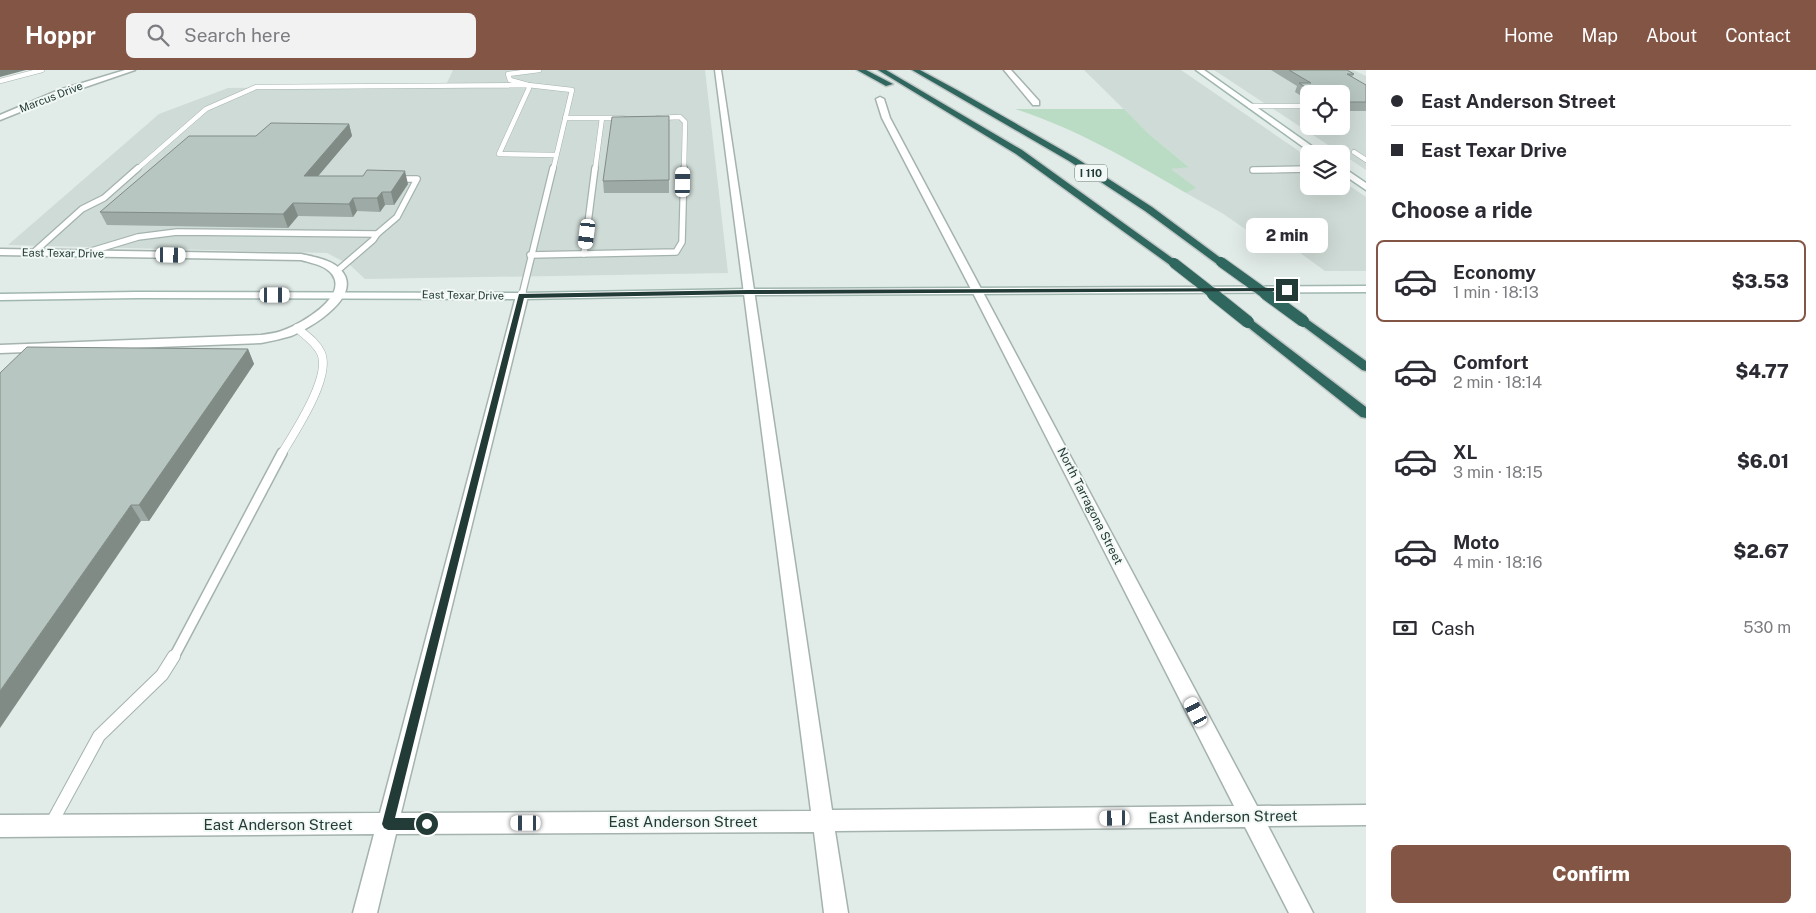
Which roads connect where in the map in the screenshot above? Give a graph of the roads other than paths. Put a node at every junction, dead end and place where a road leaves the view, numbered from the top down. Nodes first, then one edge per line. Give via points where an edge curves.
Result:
1 (42, 70) edge
2 (132, 70) edge
3 (539, 70) edge
4 (718, 70) edge
5 (860, 70) edge
6 (881, 70) edge
7 (915, 70) edge
8 (930, 70) edge
9 (1007, 70) edge
10 (1199, 70) edge
11 (0, 82) edge
12 (528, 85) junction
13 (956, 93) junction
14 (880, 99) dead end
15 (1036, 103) dead end
16 (1250, 106) junction
17 (1300, 106) edge
18 (0, 118) edge
19 (565, 118) junction
20 (602, 118) junction
21 (631, 118) edge
22 (651, 118) edge
23 (1306, 145) edge
24 (1354, 152) dead end
25 (556, 155) junction
26 (1366, 160) edge
27 (1300, 169) edge
28 (1254, 170) dead end
29 (1350, 176) edge
30 (389, 179) edge
31 (1366, 186) edge
32 (1075, 191) junction
33 (377, 234) junction
34 (0, 252) edge
35 (33, 253) junction
36 (86, 254) junction
37 (584, 254) junction
38 (530, 255) junction
39 (336, 272) junction
40 (1366, 289) edge
41 (978, 291) junction
42 (748, 292) junction
43 (340, 295) junction
44 (522, 296) junction
45 (0, 297) edge
46 (297, 328) junction
47 (1, 349) edge
48 (1366, 367) edge
49 (1366, 414) edge
50 (1366, 815) edge
51 (1251, 817) junction
52 (824, 821) junction
53 (388, 824) junction
54 (0, 826) edge
55 (51, 826) junction
56 (365, 913) edge
57 (836, 913) edge
58 (1300, 913) edge

1 - 11 lane
2 - 18 street, Marcus Drive via 62,92
3 - 12 lane via 508,74 510,80
4 - 42 street
5 - 32 highway via 940,112
6 - 32 highway, I 110 via 1011,147
7 - 13 highway, I 110
8 - 13 highway via 947,81
9 - 15 street
10 - 16 street
12 - 19 lane via 572,90
12 - 25 lane via 499,154
12 - 35 lane via 256,87 206,109 104,198 82,209
13 - 48 highway, I 110, bridge via 1137,200
14 - 41 street, North Tarragona Street via 886,118
16 - 17 lane
16 - 23 street
19 - 20 lane
19 - 25 lane
20 - 21 lane
20 - 37 lane
22 - 37 lane via 680,118 685,122 682,242 676,252
24 - 26 lane
25 - 38 lane
27 - 28 lane
29 - 31 street
30 - 33 lane via 417,179 397,217
32 - 49 highway, I 110, bridge via 1174,263
33 - 36 lane via 177,232 138,237
33 - 39 lane
34 - 35 street, East Texar Drive
35 - 36 street, East Texar Drive
36 - 39 street, East Texar Drive via 301,257 320,262
37 - 38 lane
38 - 44 lane
39 - 43 street via 341,278
40 - 41 street, East Texar Drive
41 - 42 street, East Texar Drive
41 - 51 street, North Tarragona Street
42 - 44 street, East Texar Drive
42 - 52 street
43 - 44 street, East Texar Drive
43 - 45 street, East Texar Drive
43 - 46 street via 332,305
44 - 53 street
46 - 47 street via 261,339
46 - 55 lane via 320,350 323,363 314,393 173,658 162,675 99,736
50 - 51 street, East Anderson Street
51 - 52 street, East Anderson Street
51 - 58 street, North Tarragona Street
52 - 53 street, East Anderson Street
52 - 57 street
53 - 55 street, East Anderson Street
53 - 56 street
54 - 55 street, East Anderson Street

